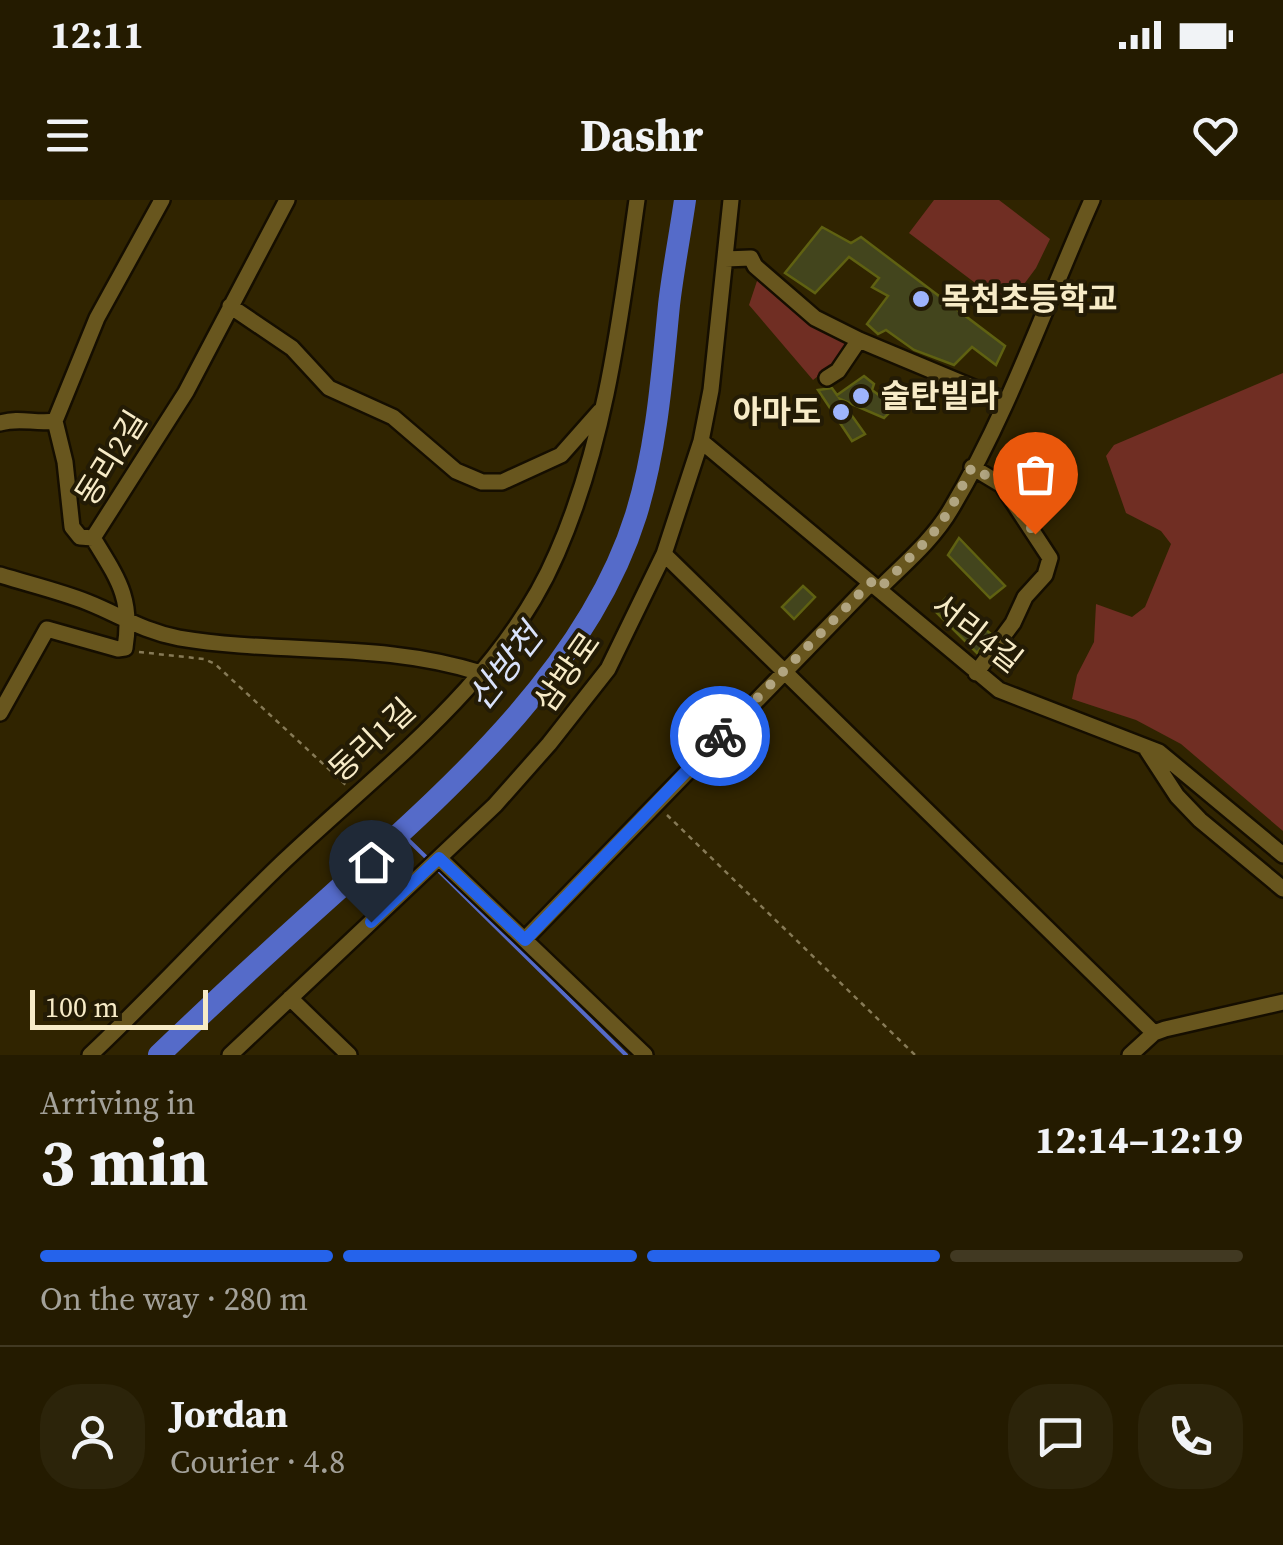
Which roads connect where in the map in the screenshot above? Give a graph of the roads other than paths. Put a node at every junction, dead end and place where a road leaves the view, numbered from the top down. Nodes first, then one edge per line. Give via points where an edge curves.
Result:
1 (162, 200) edge
2 (287, 200) edge
3 (637, 200) edge
4 (731, 200) edge
5 (1092, 200) edge
6 (725, 259) junction
7 (230, 306) junction
8 (859, 340) junction
9 (838, 376) dead end
10 (1005, 402) junction
11 (602, 408) junction
12 (55, 421) junction
13 (0, 422) edge
14 (701, 441) junction
15 (972, 467) junction
16 (94, 538) junction
17 (664, 554) junction
18 (0, 574) edge
19 (875, 586) junction
20 (129, 624) junction
21 (784, 670) junction
22 (976, 672) junction
23 (481, 673) junction
24 (0, 713) edge
25 (1148, 747) junction
26 (1283, 855) edge
27 (435, 862) junction
28 (1283, 889) edge
29 (525, 940) junction
30 (290, 998) junction
31 (1283, 1002) edge
32 (1154, 1034) junction
33 (90, 1055) edge
34 (230, 1055) edge
35 (349, 1055) edge
36 (645, 1055) edge
37 (1130, 1055) edge

1 - 12 street via 97,318
2 - 7 street, 동리2길
3 - 11 street, 동리1길
4 - 6 street, 삼방로
5 - 10 street
6 - 8 street via 751,258 815,318
6 - 14 street, 삼방로
7 - 11 street, 동리1길 via 292,348 328,388 393,418 456,471 482,482 502,482 560,455
7 - 16 street, 동리2길 via 186,392
8 - 9 street
8 - 10 street
10 - 15 street
11 - 23 street, 동리1길 via 588,472 556,556 524,618
12 - 13 street
12 - 16 street via 72,527 80,537
14 - 17 street, 삼방로
14 - 19 street, 서리4길
15 - 19 street via 931,536
15 - 22 street via 1002,485 1050,558
16 - 20 street, 동리2길 via 125,592
17 - 21 street
17 - 27 street, 삼방로 via 608,669 538,756
18 - 20 street via 89,602
19 - 21 street
19 - 22 street, 서리4길
20 - 23 street via 178,638 355,649
20 - 24 street, 동리2길 via 125,648 118,649 47,630
21 - 29 street
21 - 32 street
22 - 25 street, 서리4길 via 999,690
23 - 33 street, 동리1길
25 - 26 street, 서리4길
25 - 28 street via 1177,796
27 - 29 street
27 - 30 street, 삼방로
29 - 36 street
30 - 34 street, 삼방로
30 - 35 street
31 - 32 street
32 - 37 street

